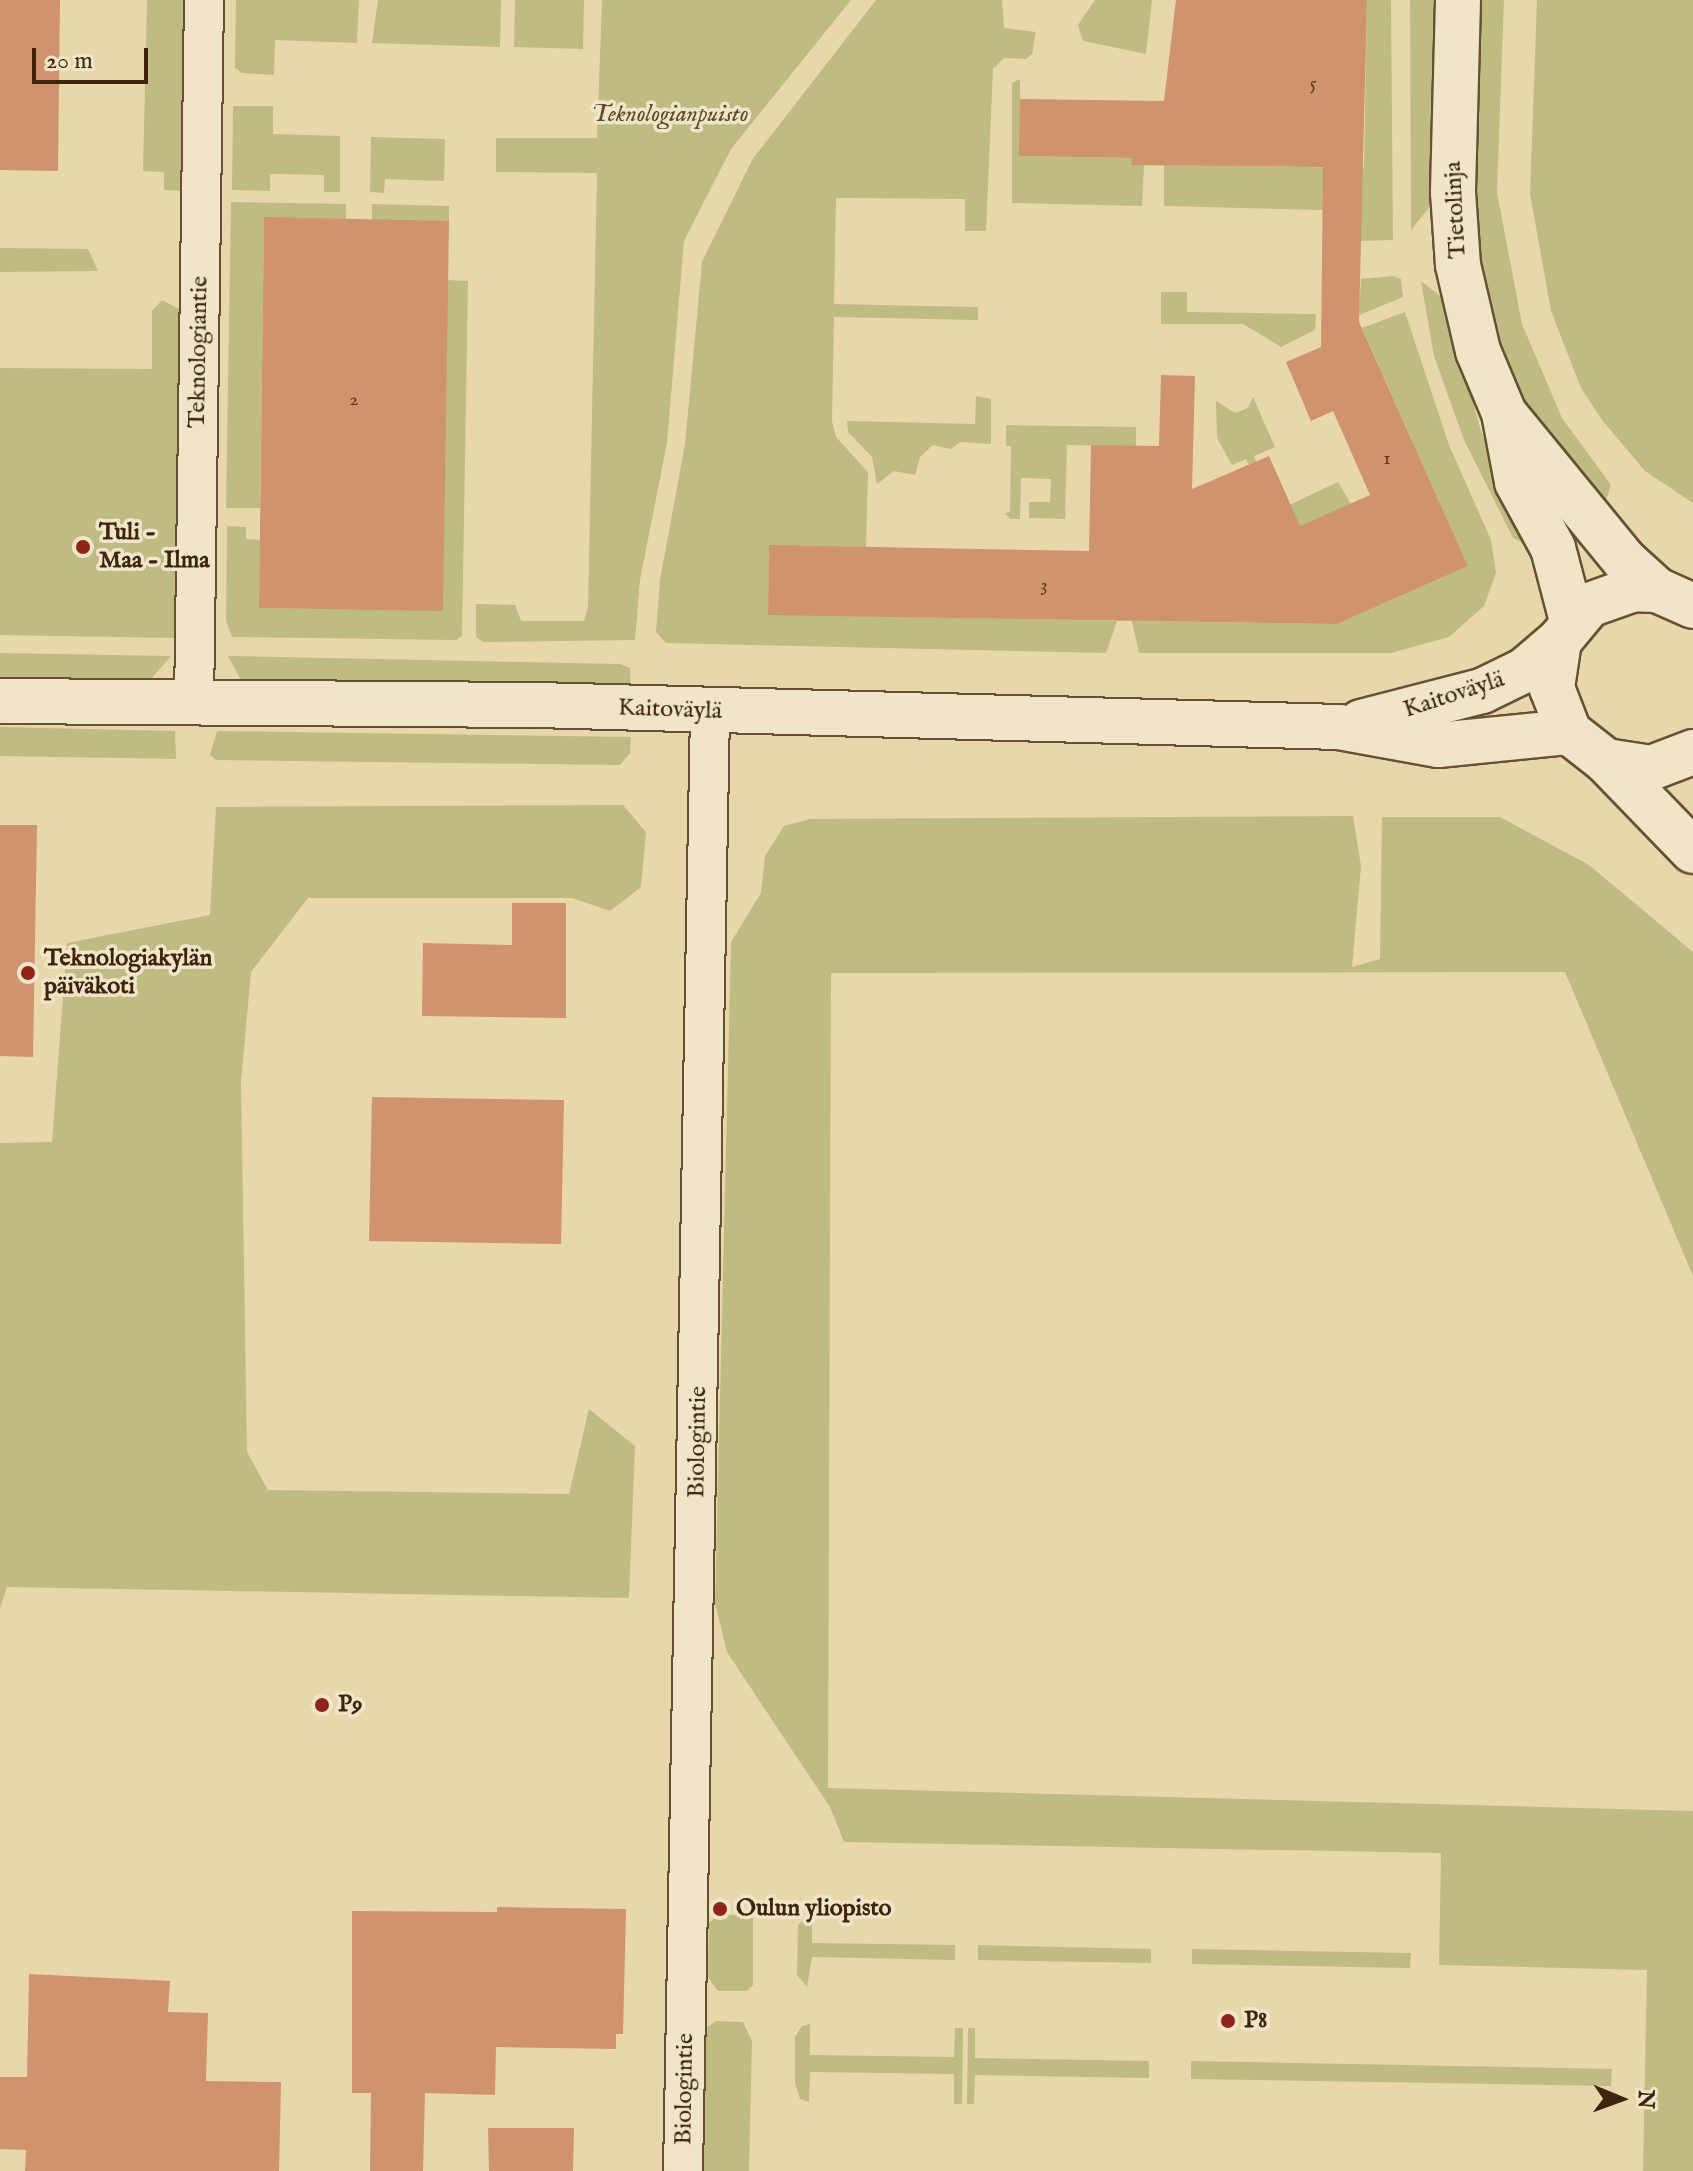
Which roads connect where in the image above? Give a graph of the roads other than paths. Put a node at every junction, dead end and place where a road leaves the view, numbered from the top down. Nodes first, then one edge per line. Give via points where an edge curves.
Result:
1 (204, 0) edge
2 (1458, 0) edge
3 (1504, 413) junction
4 (1675, 598) edge
5 (1566, 631) junction
6 (0, 701) edge
7 (194, 704) junction
8 (710, 712) junction
9 (1339, 727) junction
10 (1569, 732) junction
11 (1693, 752) edge
12 (1606, 761) junction
13 (1693, 851) edge
14 (683, 2171) edge

1 - 7 street, Teknologiantie
2 - 3 street, Tietolinja via 1453,192 1458,265 1478,351
3 - 4 street, Tietolinja via 1624,560
3 - 5 street, Tietolinja via 1517,482 1553,548
4 - 5 street, Kaitoväylä via 1611,594
5 - 9 street, Kaitoväylä via 1525,670 1482,691
5 - 10 street via 1552,688
6 - 7 street, Kaitoväylä
7 - 8 street, Kaitoväylä via 537,705
8 - 9 street, Kaitoväylä
8 - 14 street, Biologintie
9 - 10 street, Kaitoväylä via 1438,745
10 - 12 street
11 - 12 street via 1651,768
12 - 13 street

